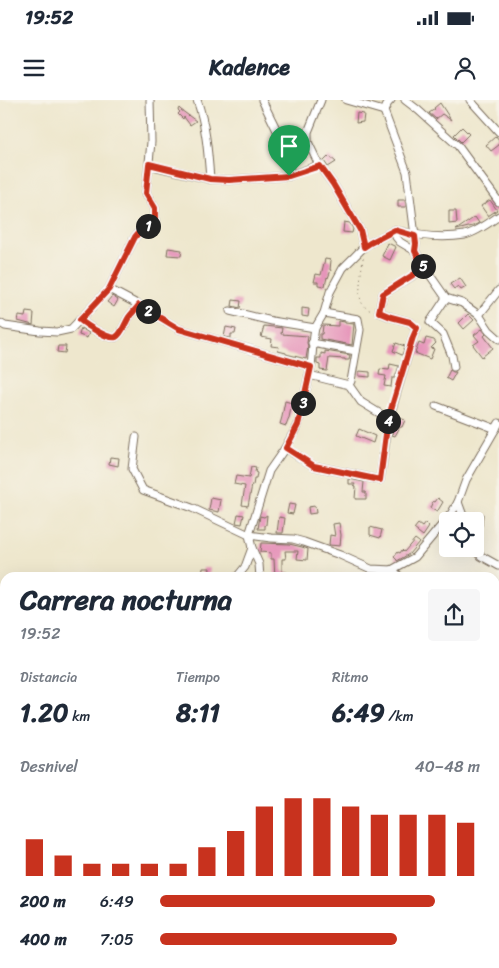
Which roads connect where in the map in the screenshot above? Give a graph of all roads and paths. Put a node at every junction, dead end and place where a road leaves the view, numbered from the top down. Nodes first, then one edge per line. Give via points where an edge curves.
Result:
1 (150, 100) edge
2 (197, 100) edge
3 (262, 100) edge
4 (320, 100) edge
5 (346, 100) edge
6 (391, 100) edge
7 (406, 100) edge
8 (470, 100) edge
9 (384, 111) junction
10 (499, 132) edge
11 (308, 142) junction
12 (288, 153) junction
13 (149, 164) junction
14 (320, 166) junction
15 (289, 176) junction
16 (210, 179) junction
17 (499, 202) edge
18 (499, 216) edge
19 (395, 230) junction
20 (415, 236) junction
21 (364, 247) junction
22 (415, 251) junction
23 (424, 268) junction
24 (109, 289) junction
25 (499, 290) edge
26 (446, 298) junction
27 (139, 305) junction
28 (230, 311) dead end
29 (379, 312) junction
30 (324, 313) junction
31 (479, 315) junction
32 (80, 320) junction
33 (430, 322) junction
34 (0, 324) edge
35 (316, 328) junction
36 (417, 328) junction
37 (499, 339) edge
38 (312, 343) junction
39 (356, 351) junction
40 (454, 366) dead end
41 (310, 371) junction
42 (349, 385) junction
43 (436, 406) dead end
44 (388, 419) junction
45 (497, 426) edge
46 (136, 437) dead end
47 (286, 448) junction
48 (458, 502) junction
49 (462, 512) edge
50 (249, 535) junction
51 (252, 548) junction
52 (482, 557) edge
53 (499, 566) edge
54 (393, 570) junction
55 (241, 572) edge
56 (260, 572) edge
57 (389, 572) edge

1 - 13 street
2 - 16 street via 207,140
3 - 12 street
4 - 11 street via 308,132
5 - 9 street
6 - 9 street
7 - 17 street via 458,146
8 - 10 street
9 - 20 street via 407,172
11 - 12 path
11 - 14 street
12 - 15 street
13 - 16 street
13 - 24 street via 146,193 155,208 155,221 135,237
14 - 15 street
14 - 21 street via 360,230
15 - 16 street
18 - 20 street via 466,234
19 - 20 street
19 - 21 street
19 - 22 street via 400,242
20 - 22 street
21 - 29 path via 360,297 366,308
21 - 30 street via 343,268 330,292
22 - 23 street
23 - 26 street
23 - 29 street via 383,294
24 - 27 street
24 - 32 street
25 - 31 street
26 - 31 street via 462,303
26 - 33 street
27 - 32 street via 116,337 111,338
27 - 41 street via 179,329
28 - 35 street
29 - 36 street via 410,322
30 - 35 street
30 - 39 street via 358,319 360,330
31 - 37 street
32 - 34 street via 71,329 57,332
33 - 36 street
33 - 40 street via 443,334
35 - 38 street
36 - 44 street
38 - 39 street
38 - 41 street
39 - 42 street
41 - 42 street
41 - 47 street via 298,425
42 - 44 street via 361,402
43 - 45 street
44 - 47 street via 380,480 314,466
45 - 48 street via 466,480
46 - 50 street via 132,470 142,490 192,508
47 - 50 street via 269,471
48 - 49 street
48 - 54 street via 414,557
50 - 51 street
50 - 54 street via 298,541 371,569
51 - 55 street
51 - 56 street
52 - 53 street
54 - 57 street

